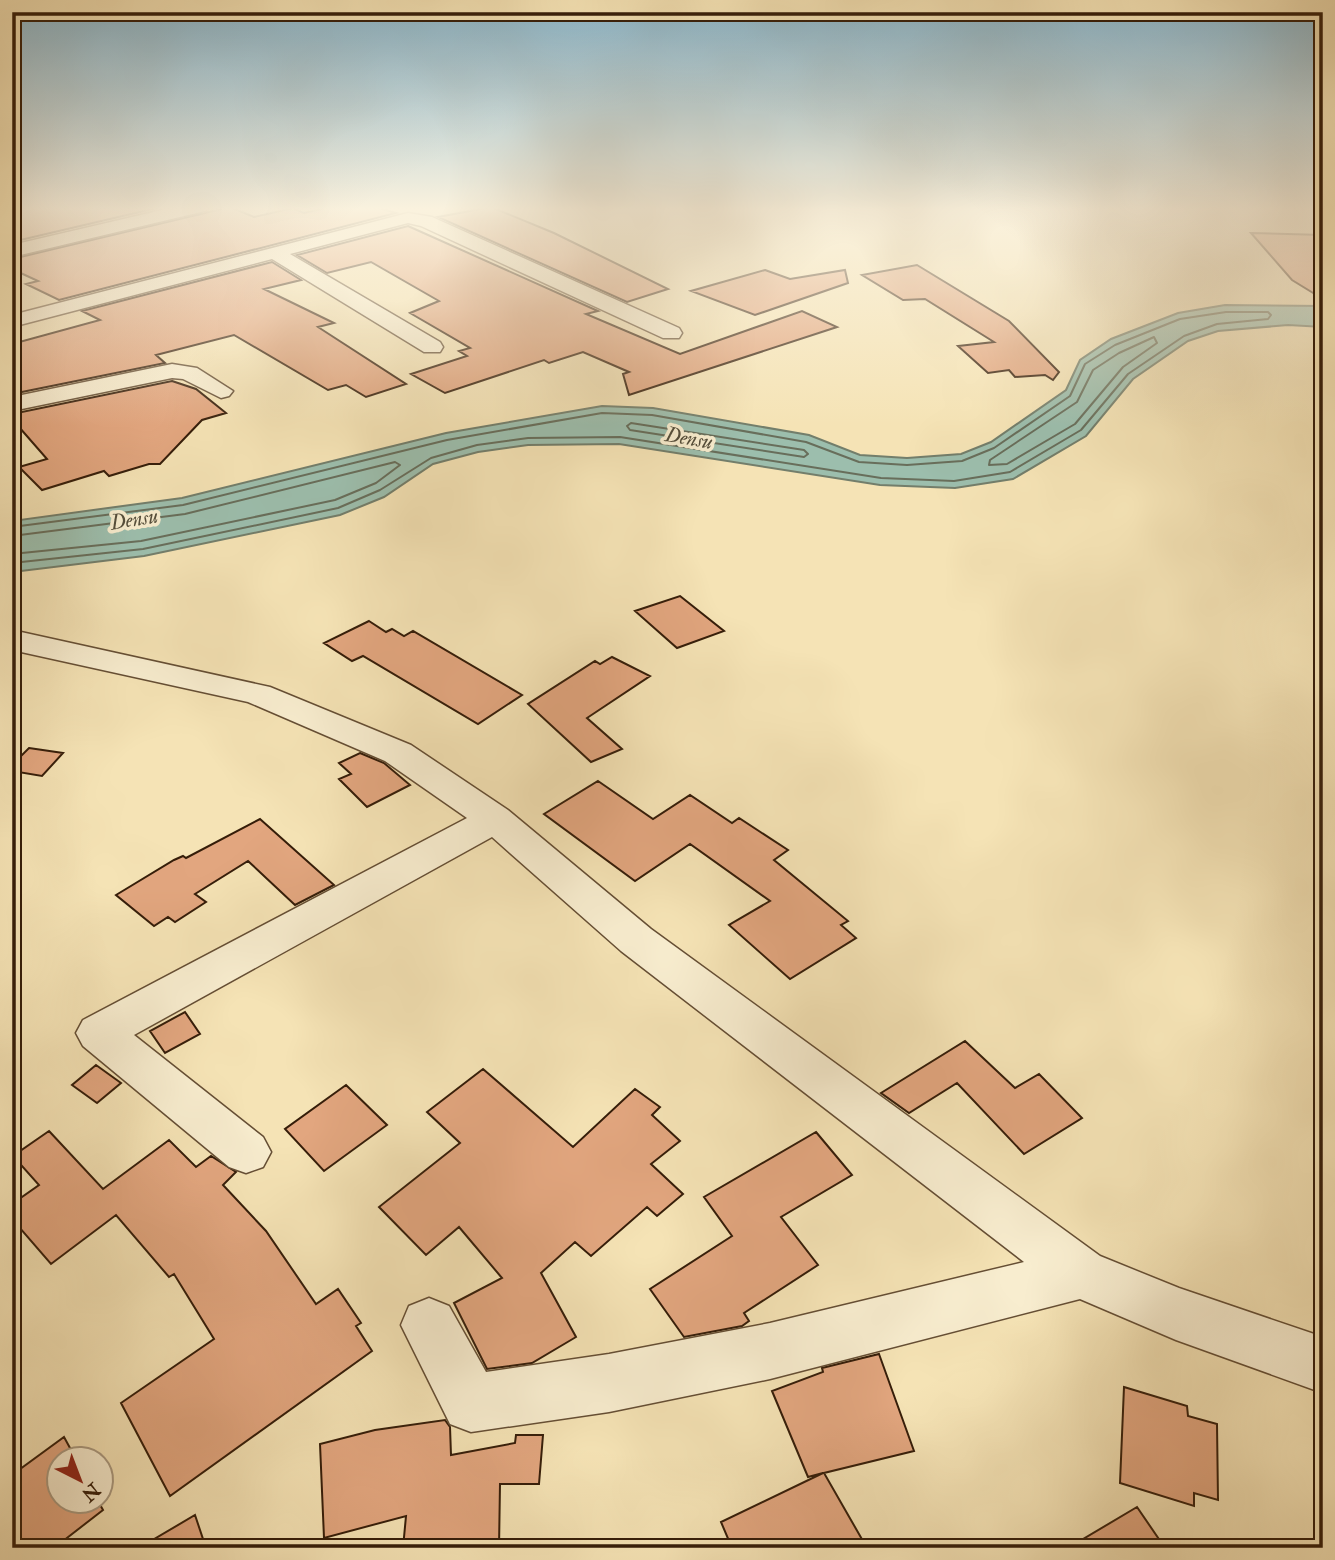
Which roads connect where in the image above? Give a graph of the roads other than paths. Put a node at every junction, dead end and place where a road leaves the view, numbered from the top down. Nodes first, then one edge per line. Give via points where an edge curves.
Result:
1 (168, 280) edge
2 (320, 280) edge
3 (552, 280) edge
4 (12, 321) edge
5 (671, 333) dead end
6 (432, 347) dead end
7 (221, 391) dead end
8 (12, 404) edge
9 (12, 640) edge
10 (495, 819) junction
11 (246, 1152) dead end
12 (1081, 1274) junction
13 (429, 1325) dead end
14 (1323, 1366) edge

1 - 4 street
2 - 6 street
3 - 5 street
7 - 8 street via 189,373 172,371
9 - 10 street via 258,694 398,753
10 - 11 street via 99,1033
10 - 12 street via 636,940
12 - 13 street via 770,1351 609,1383 471,1403
12 - 14 street via 1176,1314

